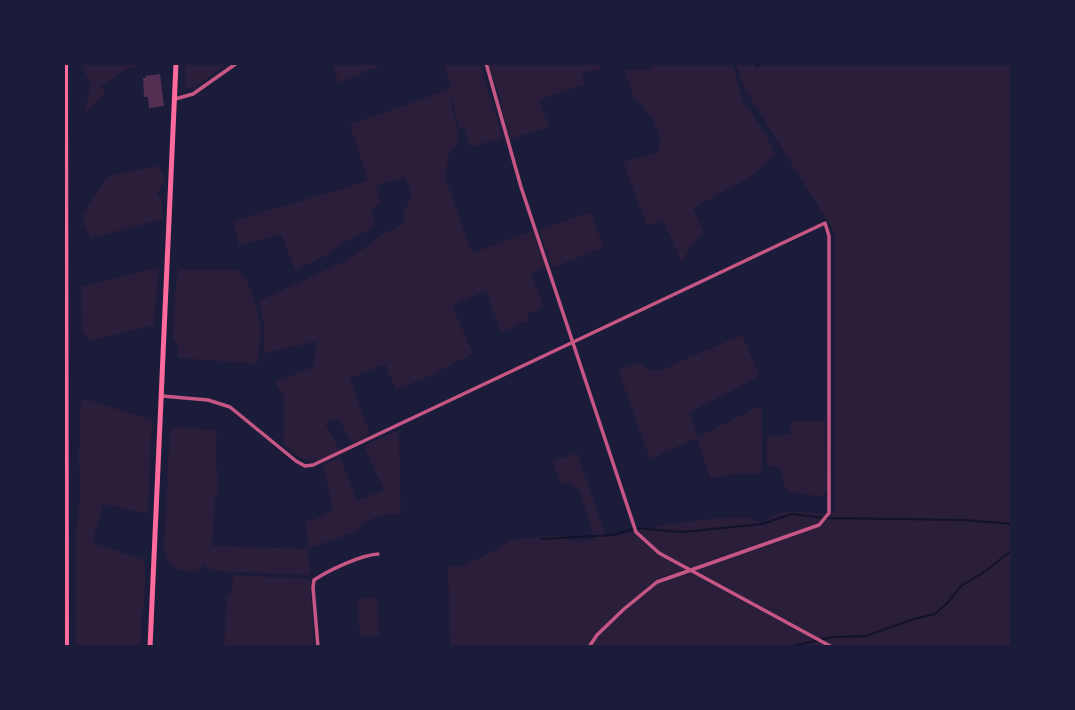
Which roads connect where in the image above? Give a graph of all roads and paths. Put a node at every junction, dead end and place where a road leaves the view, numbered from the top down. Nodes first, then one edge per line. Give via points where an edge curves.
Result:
1 (65, 63) edge
2 (176, 63) edge
3 (237, 63) edge
4 (486, 63) edge
5 (176, 99) junction
6 (574, 342) junction
7 (162, 396) junction
8 (378, 554) dead end
9 (690, 571) junction
10 (66, 647) edge
11 (150, 647) edge
12 (318, 647) edge
13 (589, 647) edge
14 (832, 647) edge

1 - 10 highway
2 - 5 main road
3 - 5 street via 193,94
4 - 6 street
5 - 7 main road
6 - 7 street via 313,465 296,461 230,407
6 - 9 street via 636,532 659,554
6 - 9 street via 825,223 830,236 829,513 819,525
7 - 11 main road
8 - 12 street via 314,580
9 - 13 street via 657,582
9 - 14 street

